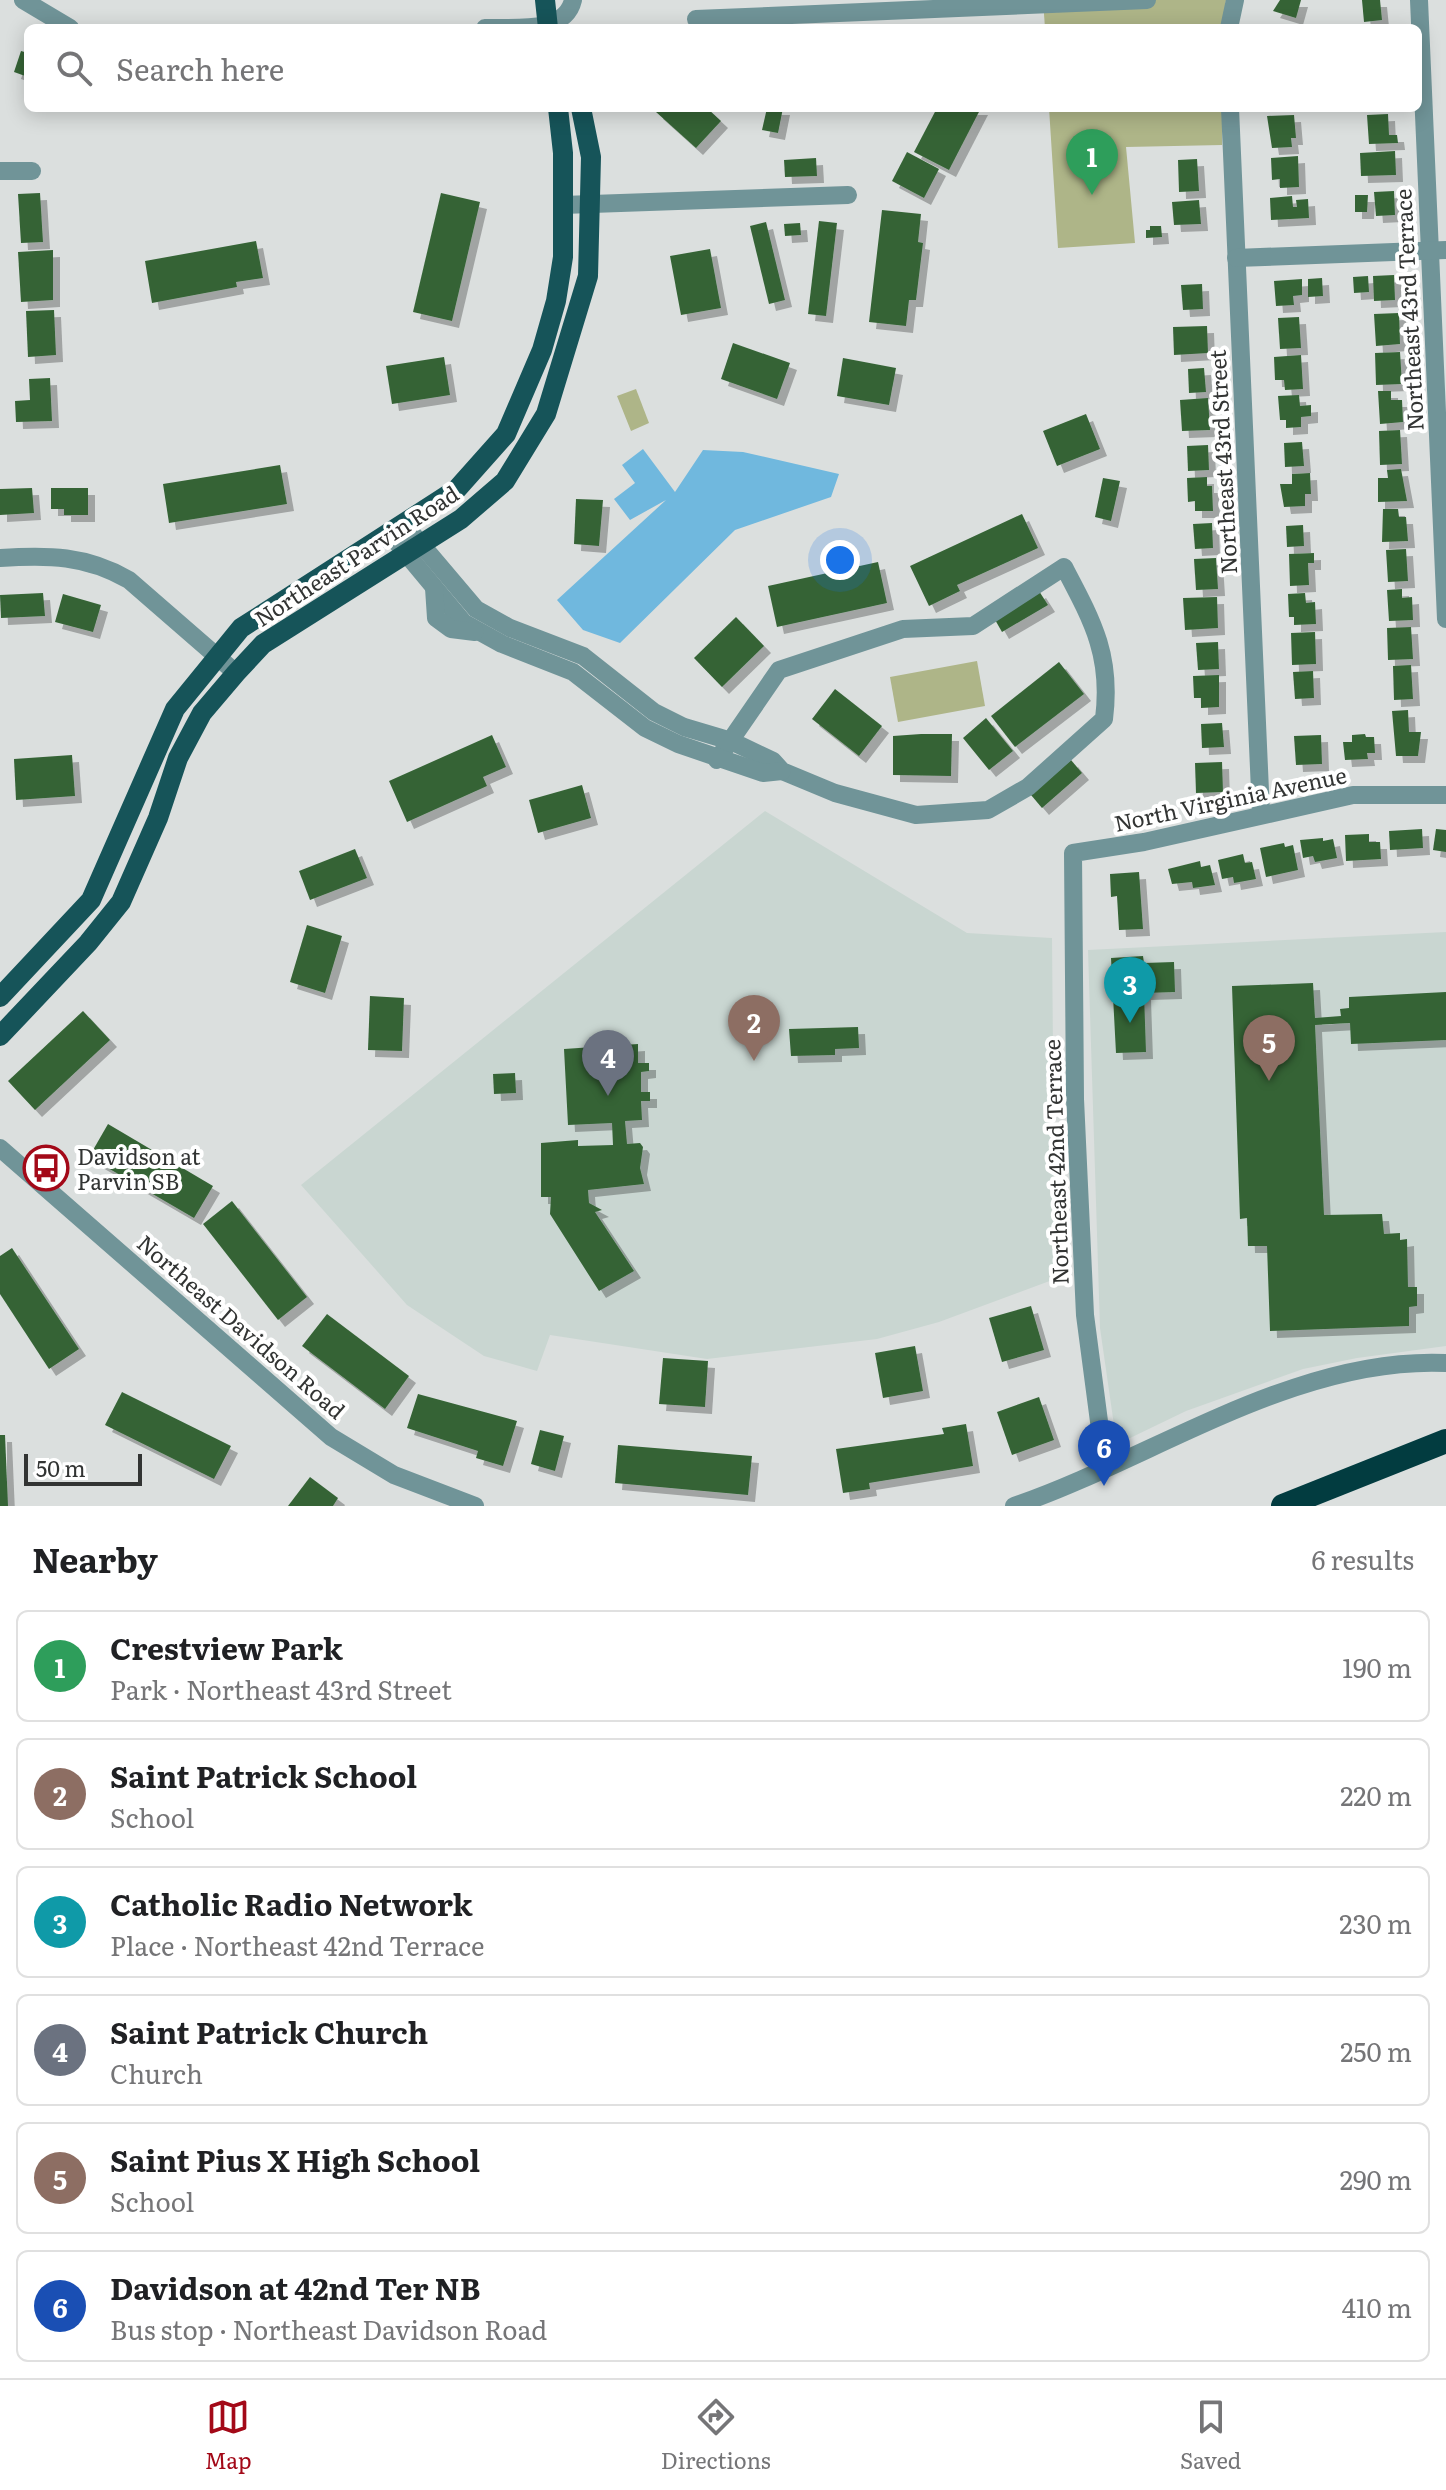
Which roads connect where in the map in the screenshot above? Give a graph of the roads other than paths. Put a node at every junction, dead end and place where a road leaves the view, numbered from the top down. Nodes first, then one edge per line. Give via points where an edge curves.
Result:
1 (23, 0) edge
2 (545, 0) edge
3 (573, 0) edge
4 (1147, 0) edge
5 (1235, 0) edge
6 (1419, 0) edge
7 (777, 8) edge
8 (696, 19) dead end
9 (63, 24) edge
10 (548, 24) edge
11 (552, 24) edge
12 (1230, 24) edge
13 (1421, 24) edge
14 (1422, 39) edge
15 (558, 112) edge
16 (582, 112) edge
17 (1230, 112) edge
18 (0, 171) edge
19 (32, 171) dead end
20 (848, 195) dead end
21 (591, 204) junction
22 (563, 205) junction
23 (1438, 250) edge
24 (1236, 258) junction
25 (397, 529) junction
26 (412, 549) junction
27 (0, 558) edge
28 (443, 589) junction
29 (1446, 619) edge
30 (216, 656) junction
31 (236, 673) junction
32 (731, 741) junction
33 (156, 747) junction
34 (178, 758) junction
35 (717, 760) junction
36 (782, 771) junction
37 (1446, 795) edge
38 (1261, 814) junction
39 (1073, 853) joint
40 (0, 997) edge
41 (0, 1036) edge
42 (0, 1148) edge
43 (1446, 1363) edge
44 (1446, 1441) edge
45 (1105, 1467) junction
46 (475, 1506) edge
47 (1014, 1506) edge
48 (1283, 1506) edge

1 - 9 street
2 - 10 main road
3 - 11 street
4 - 7 street
5 - 12 street
6 - 13 street, Northeast 43rd Terrace
7 - 8 street
14 - 23 street, Northeast 43rd Terrace
15 - 22 main road, Northeast Parvin Road
16 - 21 main road, Northeast Parvin Road via 591,157
17 - 24 street, Northeast 43rd Street
18 - 19 street
20 - 21 street
21 - 22 street
21 - 26 main road, Northeast Parvin Road via 588,276 546,414 505,481 461,519
22 - 25 main road, Northeast Parvin Road via 556,301 542,350 506,434 457,489
23 - 24 street
23 - 29 street, Northeast 43rd Terrace
24 - 38 street, Northeast 43rd Street
25 - 26 street
25 - 30 main road, Northeast Parvin Road via 241,628
26 - 28 street
26 - 31 main road, Northeast Parvin Road via 263,644
27 - 30 street via 71,557 111,569
28 - 32 street via 510,628 583,656 654,712
28 - 35 street via 436,618 451,629 480,632 573,672 645,728
30 - 31 street
30 - 33 main road, Northeast Parvin Road via 175,709
31 - 34 main road, Northeast Parvin Road via 202,713
32 - 35 street
32 - 36 street via 773,761
32 - 36 street via 779,670 903,629 973,626 1064,567 1104,650 1104,719 1028,787 988,810 916,815 835,793
33 - 34 main road
33 - 40 main road, Northeast Parvin Road via 91,900
34 - 41 main road, Northeast Parvin Road via 121,902
35 - 36 street via 763,773
37 - 38 street, North Virginia Avenue via 1353,795
38 - 39 street, North Virginia Avenue
39 - 45 street, Northeast 42nd Terrace via 1085,1315
42 - 46 street, Northeast Davidson Road via 331,1437 394,1475
43 - 45 street via 1374,1368 1271,1397
44 - 48 highway
45 - 47 street

